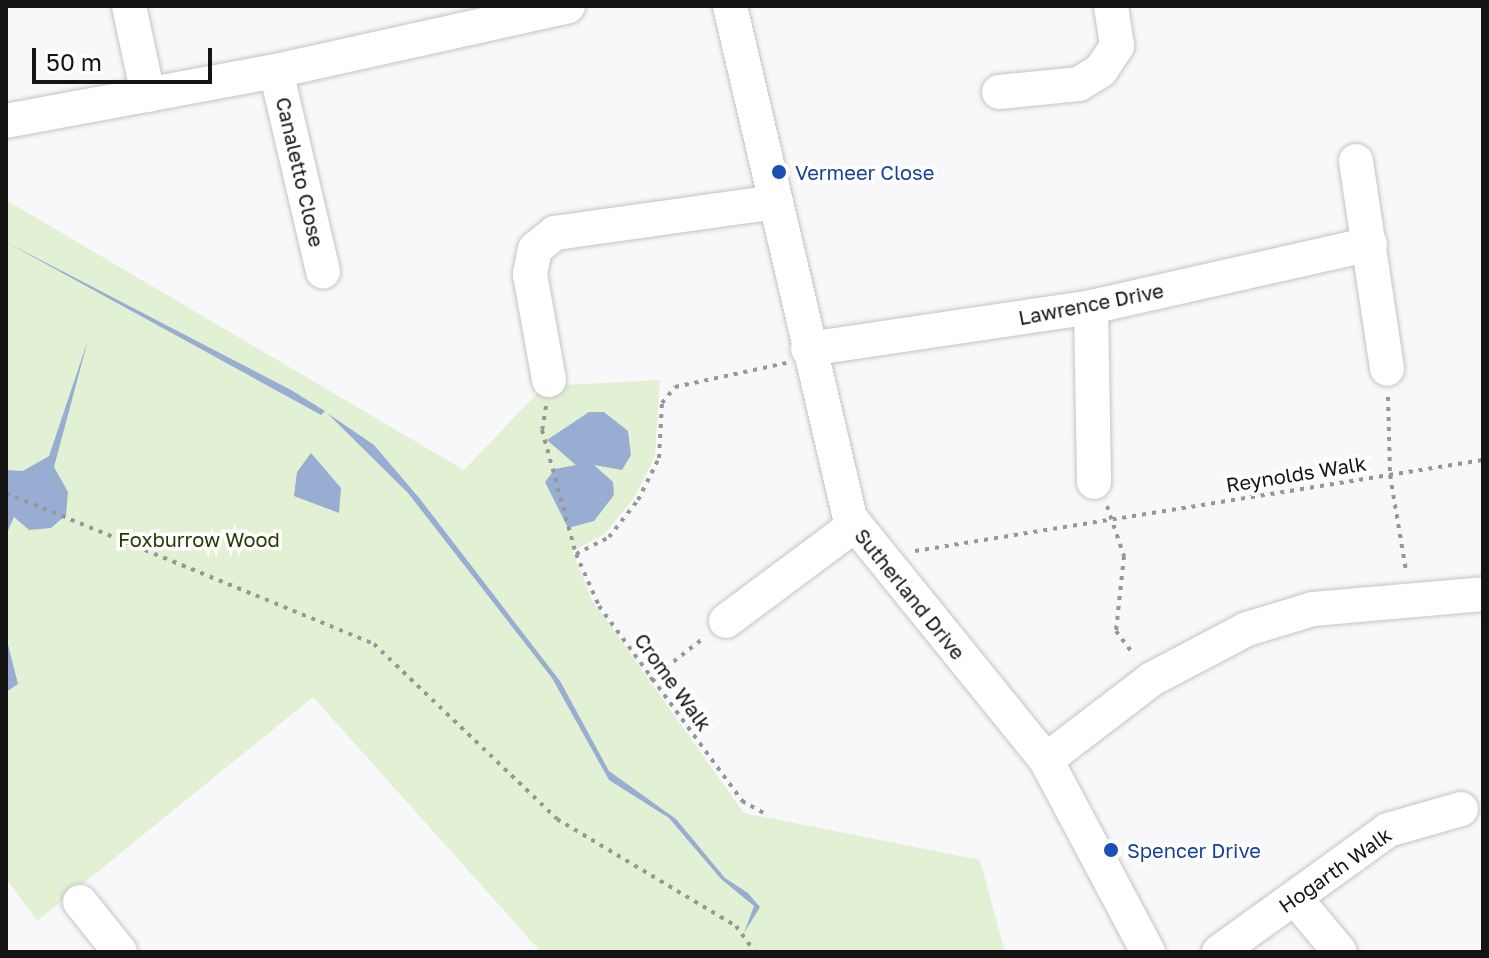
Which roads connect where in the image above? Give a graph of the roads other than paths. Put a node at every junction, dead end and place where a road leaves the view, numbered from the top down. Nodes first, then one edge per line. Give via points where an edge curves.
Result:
1 (129, 6) edge
2 (568, 6) edge
3 (730, 6) edge
4 (1111, 6) edge
5 (276, 71) junction
6 (999, 92) dead end
7 (148, 95) junction
8 (6, 121) edge
9 (1356, 161) dead end
10 (776, 202) junction
11 (1370, 244) junction
12 (323, 272) dead end
13 (1091, 307) junction
14 (808, 349) junction
15 (1387, 369) road end
16 (549, 380) road end
17 (1094, 482) road end
18 (855, 525) junction
19 (1483, 594) edge
20 (726, 621) road end
21 (1046, 760) junction
22 (1461, 809) dead end
23 (1295, 898) junction
24 (80, 902) dead end
25 (120, 952) edge
26 (1148, 952) edge
27 (1219, 952) edge
28 (1340, 952) edge

1 - 7 street
2 - 5 street
3 - 10 street, Sutherland Drive
4 - 6 street via 1117,46 1101,70 1079,84
5 - 7 street
5 - 12 street, Canaletto Close
7 - 8 street
9 - 11 street
10 - 14 street, Sutherland Drive
10 - 16 street via 555,233 535,249 530,274
11 - 13 street, Lawrence Drive
11 - 15 street
13 - 14 street, Lawrence Drive
13 - 17 street
14 - 18 street, Sutherland Drive
18 - 20 street
18 - 21 street, Sutherland Drive
19 - 21 street via 1313,609 1247,629 1152,679
21 - 26 street, Sutherland Drive
22 - 23 street, Hogarth Walk via 1388,830
23 - 27 street, Hogarth Walk
23 - 28 street
24 - 25 street

